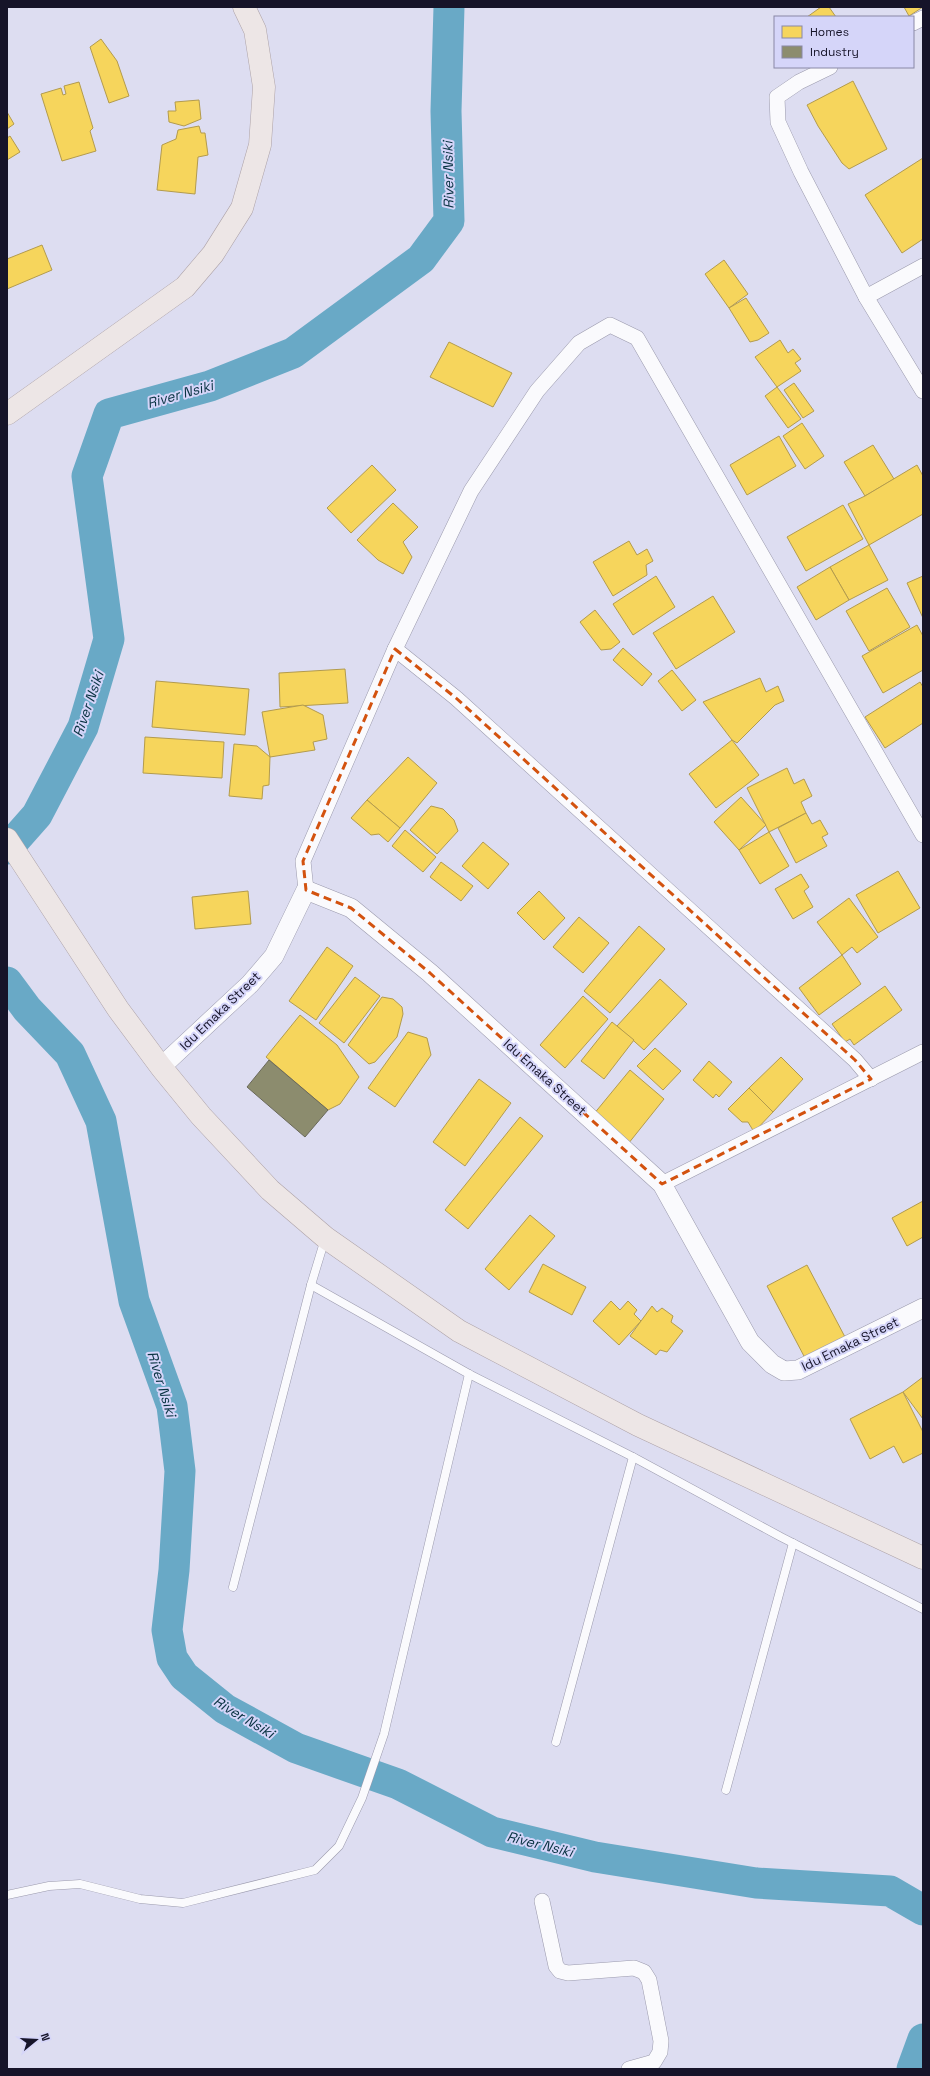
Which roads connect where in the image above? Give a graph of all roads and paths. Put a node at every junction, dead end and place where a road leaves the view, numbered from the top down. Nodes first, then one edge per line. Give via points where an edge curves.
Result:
1 (244, 7) edge
2 (923, 18) edge
3 (914, 23) edge
4 (828, 68) edge
5 (923, 266) edge
6 (866, 297) junction
7 (923, 391) edge
8 (7, 414) edge
9 (395, 649) junction
10 (923, 835) edge
11 (7, 839) edge
12 (306, 890) junction
13 (923, 1052) edge
14 (160, 1067) junction
15 (871, 1079) junction
16 (662, 1184) junction
17 (326, 1238) junction
18 (311, 1285) junction
19 (923, 1308) edge
20 (469, 1374) junction
21 (633, 1457) junction
22 (793, 1543) junction
23 (923, 1558) edge
24 (232, 1588) dead end
25 (923, 1609) edge
26 (556, 1742) dead end
27 (726, 1790) dead end
28 (7, 1895) edge
29 (542, 1901) dead end
30 (629, 2069) edge

1 - 8 main road via 254,30 264,87 260,146 242,208 213,254 184,287
2 - 3 street
4 - 6 street via 799,82 777,97 778,122
5 - 6 street
6 - 7 street
9 - 10 street via 471,491 537,391 579,344 610,325 637,338
9 - 12 street via 303,861
9 - 15 street via 462,703 854,1060
11 - 14 main road via 118,1009
12 - 14 street, Idu Emaka Street via 274,956 250,984
12 - 16 street, Idu Emaka Street via 352,908 430,973
13 - 15 street
14 - 17 main road via 201,1116 270,1190
15 - 16 street
16 - 19 street, Idu Emaka Street via 750,1342 772,1364 784,1371 798,1370 813,1364
17 - 18 lane
17 - 23 main road via 459,1331 638,1425
18 - 20 lane
18 - 24 lane
20 - 21 lane
20 - 28 lane via 384,1734 362,1798 339,1846 316,1870 183,1903 140,1899 80,1884 49,1886
21 - 22 lane
21 - 26 lane
22 - 25 lane
22 - 27 lane
29 - 30 street via 556,1966 560,1971 568,1973 634,1968 644,1972 649,1980 661,2041 660,2052 654,2062

